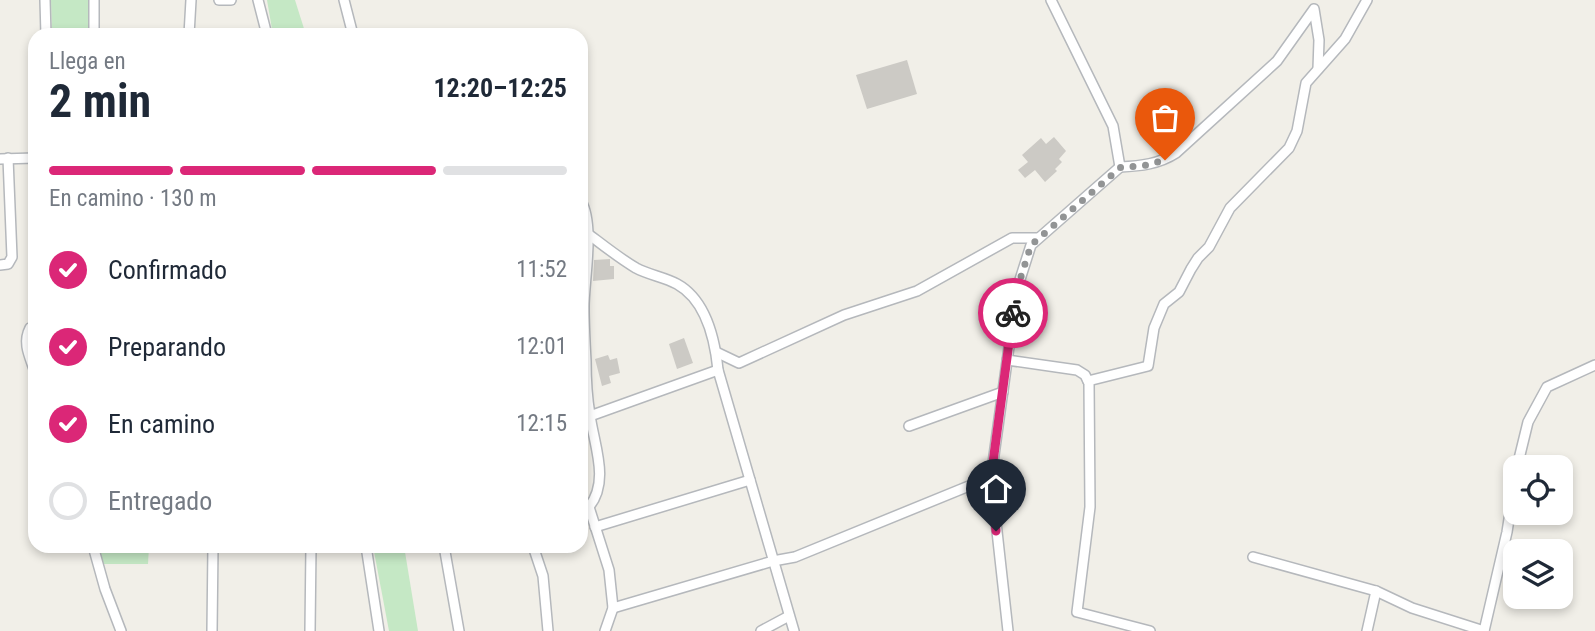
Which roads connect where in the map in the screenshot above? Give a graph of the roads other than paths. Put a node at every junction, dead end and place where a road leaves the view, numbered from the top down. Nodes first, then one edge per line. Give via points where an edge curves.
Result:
1 (45, 0) edge
2 (94, 0) edge
3 (191, 0) edge
4 (220, 0) edge
5 (231, 0) edge
6 (258, 0) edge
7 (265, 0) edge
8 (344, 0) edge
9 (1051, 0) edge
10 (1367, 0) edge
11 (264, 20) junction
12 (46, 28) edge
13 (94, 28) edge
14 (189, 28) edge
15 (266, 28) edge
16 (351, 28) edge
17 (1318, 69) junction
18 (28, 158) edge
19 (4, 159) edge
20 (1121, 167) junction
21 (588, 234) edge
22 (1038, 238) junction
23 (0, 265) edge
24 (28, 332) edge
25 (716, 352) junction
26 (28, 353) edge
27 (1007, 360) junction
28 (1595, 365) edge
29 (718, 370) junction
30 (1088, 381) junction
31 (588, 389) edge
32 (1003, 392) junction
33 (590, 416) junction
34 (909, 426) dead end
35 (1520, 455) edge
36 (991, 477) junction
37 (750, 480) junction
38 (588, 506) edge
39 (588, 513) edge
40 (1508, 525) edge
41 (596, 527) junction
42 (95, 553) edge
43 (213, 553) edge
44 (311, 553) edge
45 (367, 553) edge
46 (445, 553) edge
47 (535, 553) edge
48 (1252, 557) dead end
49 (773, 561) junction
50 (1376, 591) junction
51 (612, 608) junction
52 (789, 616) junction
53 (1110, 620) junction
54 (121, 631) edge
55 (212, 631) edge
56 (310, 631) edge
57 (379, 631) edge
58 (459, 631) edge
59 (548, 631) edge
60 (606, 631) edge
61 (761, 631) edge
62 (794, 631) edge
63 (1008, 631) edge
64 (1108, 631) edge
65 (1150, 631) edge
66 (1367, 631) edge
67 (1484, 631) edge

1 - 12 street
2 - 13 street
3 - 14 street
4 - 5 street
6 - 11 street
7 - 11 street
8 - 16 street
9 - 20 street via 1113,126
10 - 17 street via 1345,38
11 - 15 street
17 - 20 street via 1314,9 1277,61 1176,153 1143,166
17 - 30 street via 1306,83 1289,148 1230,208 1179,292 1164,304 1154,328 1148,366
18 - 19 street
19 - 23 street via 12,257 8,264
20 - 22 street
21 - 25 street via 637,268 688,291 713,337
22 - 25 street via 1012,237 917,291 844,315 739,363
22 - 27 street via 1031,245 1017,289
24 - 26 street
25 - 29 street
27 - 30 street via 1077,370
27 - 32 street
28 - 35 street via 1547,387 1528,422
29 - 33 street
29 - 37 street
30 - 53 street via 1090,507 1077,612
31 - 33 street
32 - 34 street
32 - 36 street
33 - 38 street via 599,481 596,499
36 - 49 street via 795,557
36 - 63 street
37 - 41 street
37 - 49 street
39 - 41 street
40 - 67 street
41 - 51 street via 609,570
42 - 54 street
43 - 55 street
44 - 56 street
45 - 57 street
46 - 58 street
47 - 59 street via 543,576
48 - 50 street
49 - 51 street
49 - 52 street
50 - 66 street
50 - 67 street
51 - 60 street
52 - 61 street
52 - 62 street
53 - 64 street
53 - 65 street

